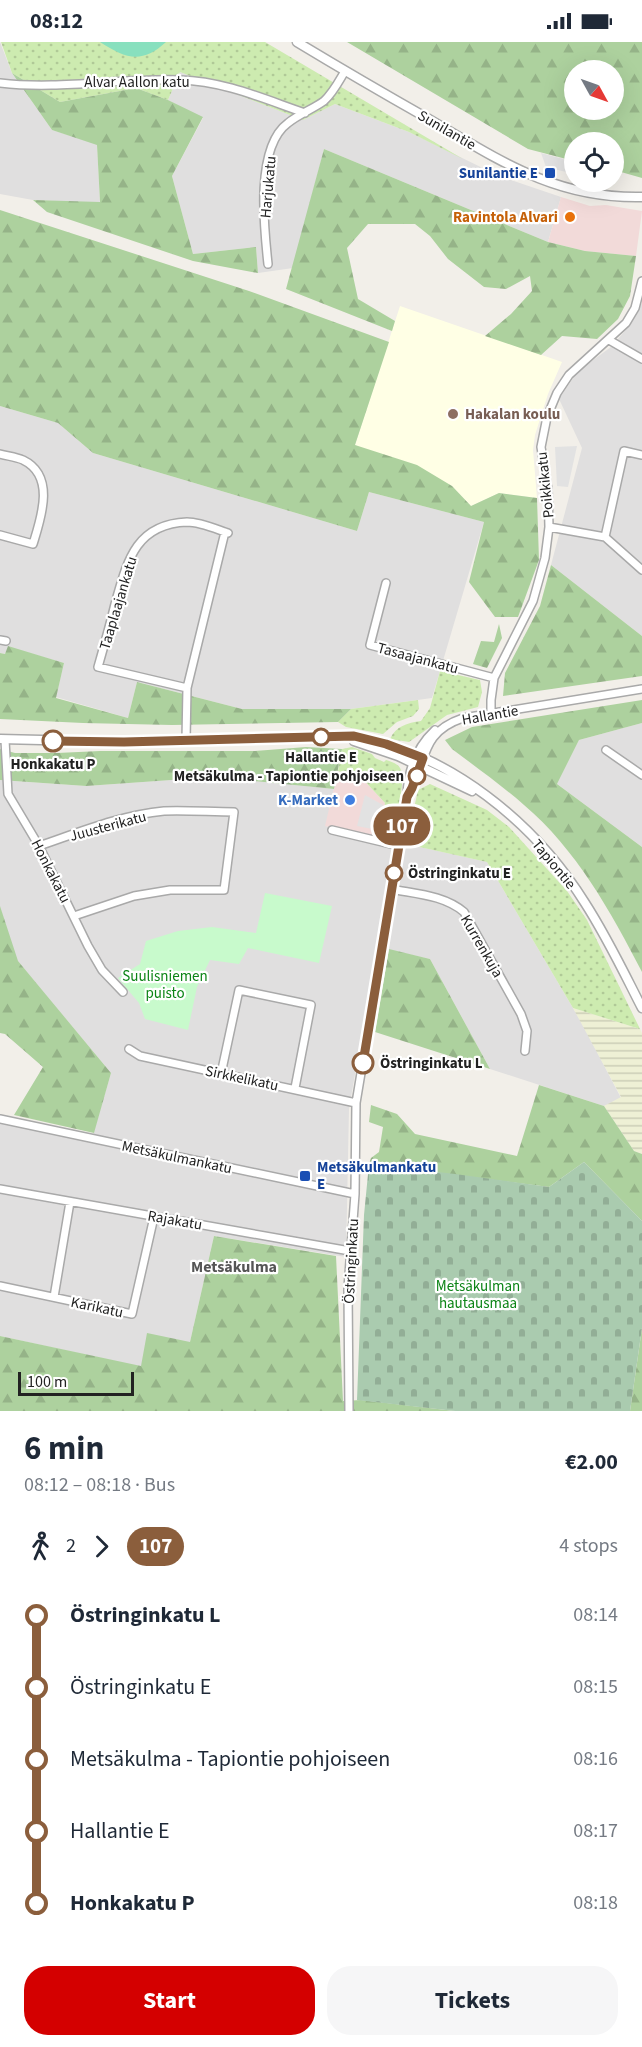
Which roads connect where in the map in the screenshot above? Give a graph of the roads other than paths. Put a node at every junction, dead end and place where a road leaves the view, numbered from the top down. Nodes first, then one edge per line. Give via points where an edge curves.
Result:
1 (297, 42) edge
2 (345, 71) junction
3 (0, 83) edge
4 (304, 113) junction
5 (642, 197) edge
6 (268, 264) dead end
7 (642, 281) edge
8 (609, 340) junction
9 (642, 359) edge
10 (0, 454) edge
11 (642, 455) edge
12 (549, 527) junction
13 (0, 535) edge
14 (605, 537) junction
15 (642, 570) edge
16 (386, 583) dead end
17 (494, 678) junction
18 (187, 688) junction
19 (642, 690) edge
20 (491, 713) junction
21 (3, 740) edge
22 (186, 740) junction
23 (606, 750) dead end
24 (418, 760) junction
25 (642, 775) edge
26 (333, 830) dead end
27 (39, 846) junction
28 (399, 846) junction
29 (391, 889) junction
30 (74, 916) junction
31 (123, 992) dead end
32 (642, 1008) edge
33 (129, 1049) dead end
34 (525, 1051) dead end
35 (221, 1074) junction
36 (295, 1089) junction
37 (356, 1103) junction
38 (0, 1119) edge
39 (0, 1189) edge
40 (355, 1194) junction
41 (70, 1202) junction
42 (154, 1217) junction
43 (350, 1251) junction
44 (0, 1286) edge
45 (54, 1297) junction
46 (349, 1411) edge

1 - 2 street, Sunilantie
2 - 4 street, Harjukatu via 325,100
2 - 5 street, Sunilantie via 530,176 575,191
3 - 4 street, Alvar Aallon katu via 182,80 230,87
4 - 6 street, Harjukatu via 278,132 273,142 263,212
7 - 8 street, Poikkikatu via 635,308
8 - 9 street
8 - 12 street, Poikkikatu via 569,375 546,417 541,447
10 - 13 street via 23,460 36,470 45,506 33,544
11 - 14 street via 624,451
12 - 14 street
12 - 17 street, Poikkikatu via 533,602
14 - 15 street
16 - 17 street, Tasaajankatu via 370,645
17 - 20 street, Poikkikatu
18 - 18 street, Taaplaajankatu via 227,532 190,522 165,525 135,547 126,564 98,667
18 - 22 street, Taaplaajankatu
19 - 20 street, Hallantie
20 - 24 street, Hallantie via 447,724
21 - 22 street
21 - 27 street, Honkakatu via 8,794
22 - 24 street, Tapiontie via 330,737
23 - 25 street
24 - 28 street, Östringinkatu
24 - 32 street, Tapiontie via 501,808 549,855 601,931
26 - 28 street
27 - 30 street, Honkakatu
27 - 30 street, Juusterikatu via 132,816 234,812 224,890 161,891
28 - 29 street, Östringinkatu
29 - 34 street, Kurrenkuja via 445,900 464,912 520,1014 527,1031
29 - 37 street, Östringinkatu
30 - 31 street, Honkakatu via 102,970
33 - 35 street, Sirkkelikatu via 140,1056
35 - 36 street, Sirkkelikatu
35 - 36 street via 239,990 311,1005
36 - 37 street, Sirkkelikatu
37 - 40 street, Östringinkatu
38 - 40 street, Metsäkulmankatu
39 - 41 street, Rajakatu
40 - 43 street, Östringinkatu
41 - 42 street, Rajakatu
41 - 45 street
42 - 43 street, Rajakatu
42 - 45 street, Karikatu via 132,1314
43 - 46 street, Östringinkatu
44 - 45 street, Karikatu

